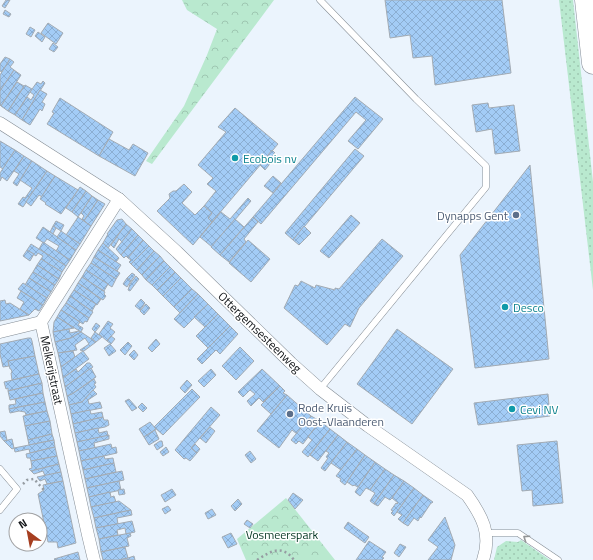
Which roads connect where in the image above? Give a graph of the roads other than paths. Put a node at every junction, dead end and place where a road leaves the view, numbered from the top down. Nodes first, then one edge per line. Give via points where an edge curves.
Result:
1 (320, 0) edge
2 (586, 0) edge
3 (593, 62) edge
4 (0, 123) edge
5 (119, 199) junction
6 (41, 322) junction
7 (0, 332) edge
8 (320, 389) junction
9 (0, 470) edge
10 (0, 510) edge
11 (487, 533) junction
12 (94, 560) edge
13 (484, 560) edge
14 (558, 560) edge

1 - 8 lane via 416,99 486,166 486,187
2 - 3 highway
4 - 5 street, Ottergemsesteenweg
5 - 6 street, Melkerijstraat
5 - 8 street, Ottergemsesteenweg
6 - 7 street
6 - 12 street, Melkerijstraat
8 - 11 street, Ottergemsesteenweg via 467,495 479,512
9 - 10 lane via 17,488
11 - 13 street, Ottergemsesteenweg
14 -> 11 lane via 518,533

